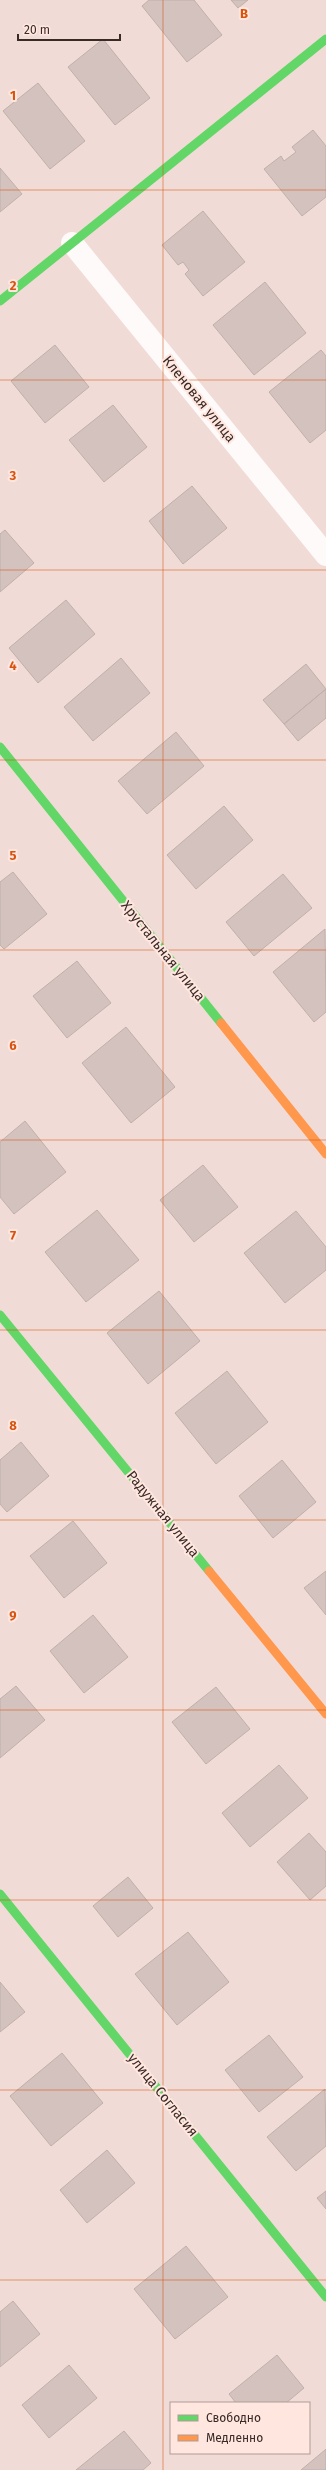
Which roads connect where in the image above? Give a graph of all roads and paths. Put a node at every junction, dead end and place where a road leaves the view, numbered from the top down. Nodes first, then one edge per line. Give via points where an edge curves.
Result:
1 (326, 39) edge
2 (72, 243) junction
3 (0, 301) edge
4 (326, 555) edge
5 (0, 747) edge
6 (326, 1154) edge
7 (0, 1315) edge
8 (326, 1714) edge
9 (0, 1894) edge
10 (326, 2297) edge

1 - 2 street
2 - 3 street
2 - 4 street, Кленовая улица
5 - 6 street, Хрустальная улица
7 - 8 street, Радужная улица
9 - 10 street, улица Согласия

